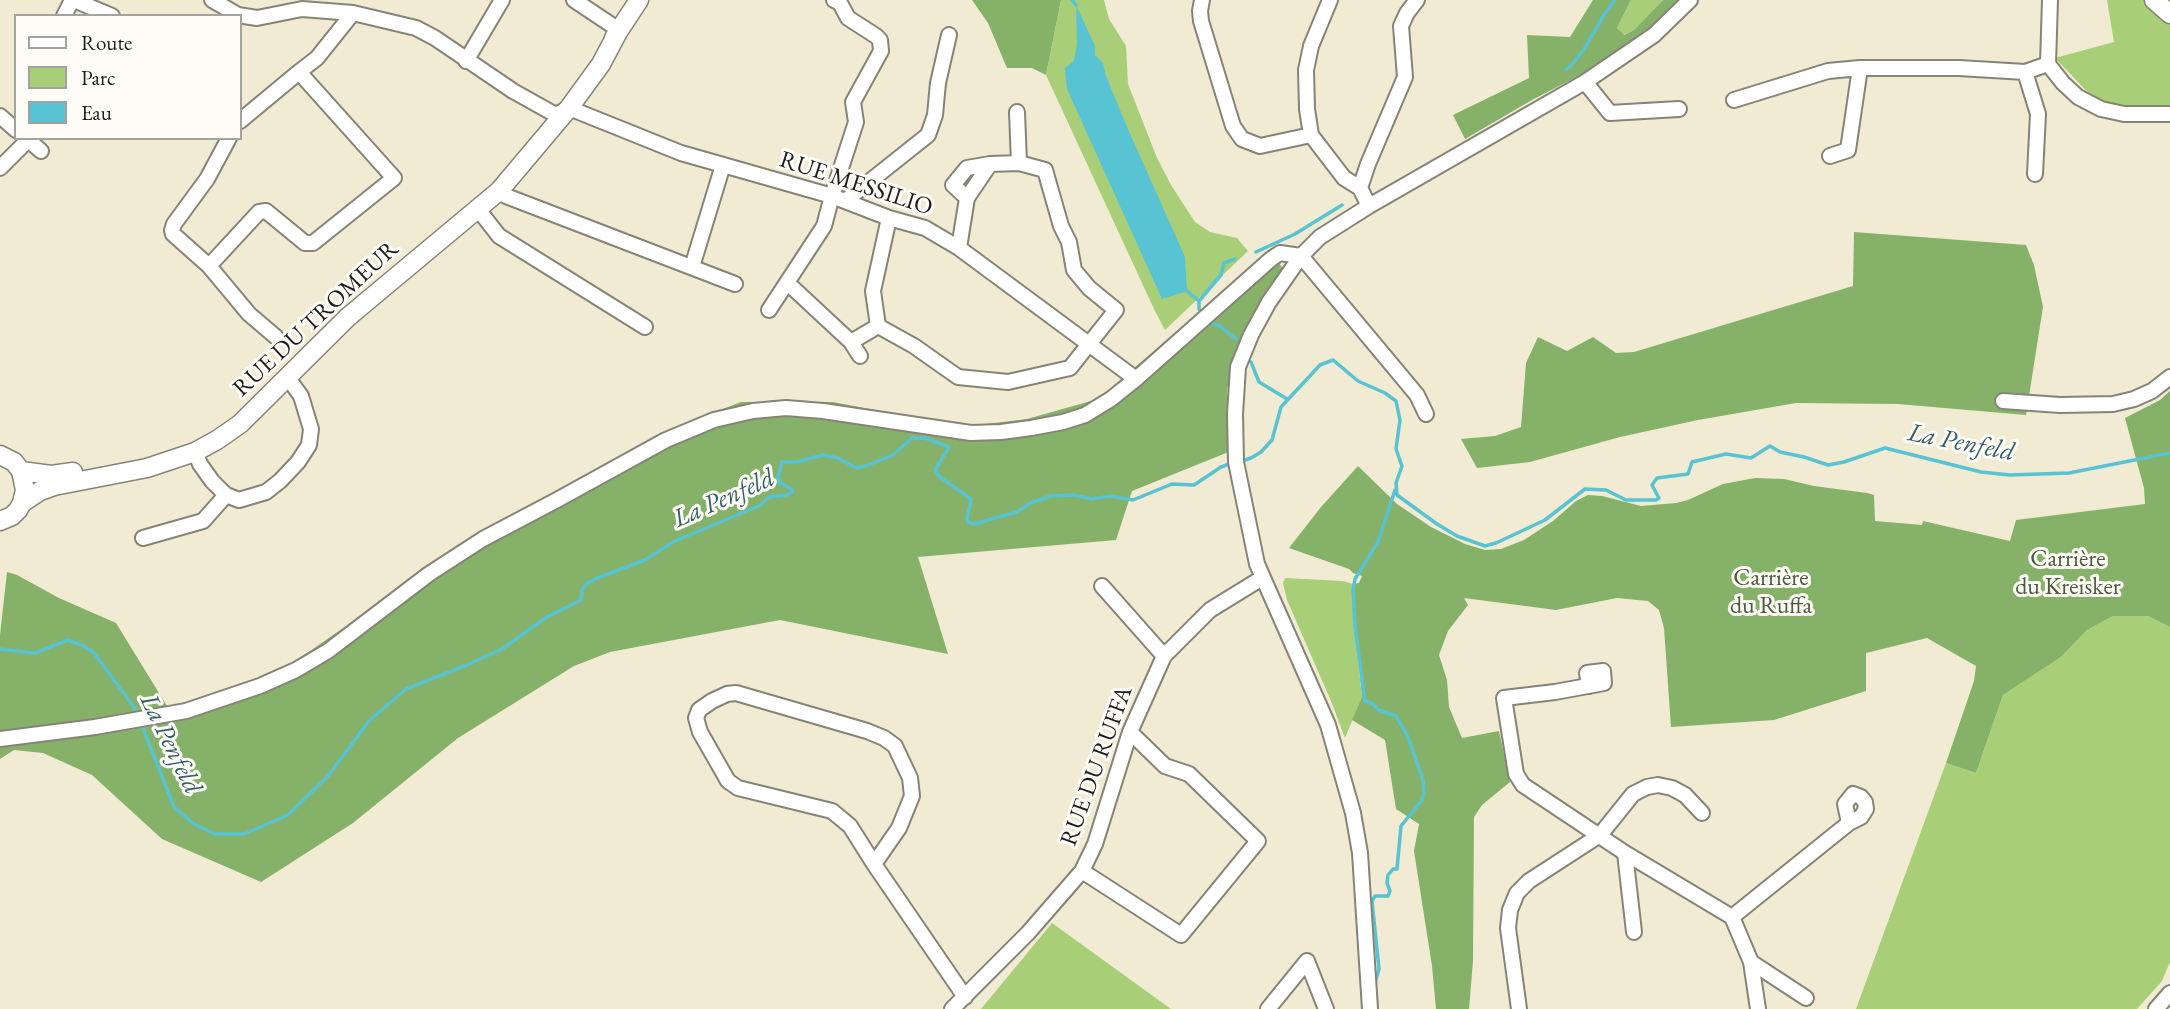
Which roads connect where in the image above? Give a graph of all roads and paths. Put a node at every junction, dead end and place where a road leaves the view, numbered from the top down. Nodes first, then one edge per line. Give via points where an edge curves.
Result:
1 (73, 0) edge
2 (502, 0) edge
3 (574, 0) edge
4 (639, 0) edge
5 (1202, 0) edge
6 (1330, 0) edge
7 (1417, 0) edge
8 (1690, 0) edge
9 (2050, 0) edge
10 (2154, 0) edge
11 (838, 1) edge
12 (219, 6) edge
13 (353, 13) junction
14 (107, 14) edge
15 (236, 14) edge
16 (2170, 14) edge
17 (242, 16) edge
18 (620, 30) junction
19 (949, 35) dead end
20 (466, 61) junction
21 (2048, 64) junction
22 (1860, 68) junction
23 (299, 72) junction
24 (2025, 72) junction
25 (1585, 82) junction
26 (1734, 100) dead end
27 (1679, 109) dead end
28 (562, 112) junction
29 (1017, 112) dead end
30 (2170, 114) edge
31 (0, 116) edge
32 (242, 119) edge
33 (14, 128) edge
34 (1311, 135) junction
35 (27, 140) edge
36 (29, 140) edge
37 (228, 140) edge
38 (41, 151) dead end
39 (1830, 156) dead end
40 (1019, 163) junction
41 (723, 165) junction
42 (0, 167) edge
43 (2035, 174) dead end
44 (1360, 188) junction
45 (499, 191) junction
46 (839, 199) junction
47 (1369, 206) junction
48 (477, 208) junction
49 (889, 218) junction
50 (959, 248) junction
51 (1301, 256) junction
52 (209, 266) junction
53 (692, 267) junction
54 (735, 284) dead end
55 (793, 288) dead end
56 (769, 310) dead end
57 (878, 326) junction
58 (645, 327) dead end
59 (276, 337) dead end
60 (851, 342) junction
61 (1089, 344) junction
62 (860, 356) dead end
63 (2170, 377) edge
64 (288, 378) junction
65 (1136, 379) junction
66 (2003, 401) dead end
67 (1426, 414) dead end
68 (188, 454) junction
69 (0, 455) edge
70 (21, 471) junction
71 (226, 495) junction
72 (22, 502) junction
73 (2, 524) edge
74 (143, 538) dead end
75 (1262, 578) junction
76 (1102, 586) dead end
77 (1164, 656) junction
78 (1589, 686) dead end
79 (1130, 732) junction
80 (0, 739) edge
81 (1702, 813) dead end
82 (1849, 823) dead end
83 (1600, 835) junction
84 (1625, 853) junction
85 (874, 864) junction
86 (1082, 871) junction
87 (1731, 917) junction
88 (1634, 932) dead end
89 (1751, 962) junction
90 (2170, 993) edge
91 (964, 997) junction
92 (1806, 998) dead end
93 (952, 1009) edge
94 (1268, 1009) edge
95 (1326, 1009) edge
96 (1370, 1009) edge
97 (1519, 1009) edge
98 (1758, 1009) edge
99 (2157, 1009) edge

1 - 14 street
2 - 20 street
3 - 18 street
4 - 18 main road, RUE DU TROMEUR
5 - 34 street via 1201,21 1233,126 1242,139 1261,146
6 - 34 street via 1306,70
7 - 44 street via 1401,26 1405,77
8 - 25 street via 1654,35
9 - 21 street
10 - 16 main road
11 - 46 street via 848,18 876,36 882,46 853,102 856,122
12 - 15 street, RUE MESSILIO
13 - 17 street, RUE MESSILIO via 302,9 257,18
13 - 20 street, RUE MESSILIO via 416,28
13 - 23 street via 317,58
18 - 28 main road, RUE DU TROMEUR
19 - 46 street via 928,135
20 - 28 street, RUE MESSILIO via 513,92
21 - 24 street
21 - 30 street via 2078,97 2101,110
22 - 24 street
22 - 26 street via 1828,71
22 - 39 street via 1848,150
23 - 32 street
23 - 52 street via 394,178 313,243 305,243 266,211 258,212
24 - 43 street via 2038,114
25 - 27 street via 1610,113
25 - 47 street
28 - 41 street, RUE MESSILIO
28 - 45 main road, RUE DU TROMEUR
28 - 48 main road, RUE DU TROMEUR
29 - 40 street
31 - 33 street
34 - 44 street via 1344,178
35 - 42 street
36 - 38 street
37 - 52 street via 172,228
40 - 50 street via 990,164 967,198
40 - 61 street via 1045,170 1074,270 1116,310
41 - 46 street, RUE MESSILIO
41 - 53 street
44 - 47 street
45 - 48 main road, RUE DU TROMEUR
45 - 53 street
46 - 49 street, RUE MESSILIO
46 - 56 street
47 - 51 street via 1320,237
48 - 58 street via 499,236
48 - 64 main road, RUE DU TROMEUR via 348,317
49 - 50 street, RUE MESSILIO via 925,228
49 - 57 street via 873,291
50 - 61 street, RUE MESSILIO
51 - 65 street via 1280,253
51 - 67 street via 1417,396
51 - 75 street via 1263,313 1238,367 1235,438 1239,479
52 - 59 street via 248,314
53 - 54 street
55 - 60 street
57 - 60 street
57 - 61 street via 958,377 1008,382 1070,368
60 - 62 street
61 - 65 street, RUE MESSILIO
63 - 66 street via 2152,391 2113,404
64 - 68 main road, RUE DU TROMEUR via 240,424
64 - 71 street via 301,396 311,429 309,444 298,462 266,492 239,500
65 - 80 street via 1085,415 1001,432 942,430 786,408 714,420 666,440 483,539 296,670 186,711
68 - 70 main road, RUE DU TROMEUR via 51,475
68 - 71 street
68 - 72 main road, RUE DU TROMEUR via 147,468 54,486
69 - 70 main road
70 - 72 main road via 25,484
71 - 74 street via 203,521
72 - 73 main road, RUE DU TROMEUR
75 - 77 street, RUE DU RUFFA via 1210,610
75 - 96 street via 1328,725 1353,814 1360,853
76 - 77 street
77 - 79 street, RUE DU RUFFA
78 - 83 street via 1504,698 1516,774 1523,785
79 - 86 street, RUE DU RUFFA
79 - 86 street via 1165,766 1189,774 1258,841 1181,935
81 - 83 street via 1672,788 1647,787 1633,794
82 - 87 street
83 - 84 street
83 - 97 street via 1517,893 1508,928
84 - 87 street
84 - 88 street
85 - 85 street via 899,828 912,796 910,778 895,746 867,731 736,693 699,710 695,718 700,732 728,781 738,788 832,810 850,826
85 - 91 street
86 - 91 street, RUE DU RUFFA
87 - 89 street
89 - 92 street
89 - 98 street
90 - 99 street
91 - 93 street, RUE DU RUFFA
94 - 95 street via 1307,961

